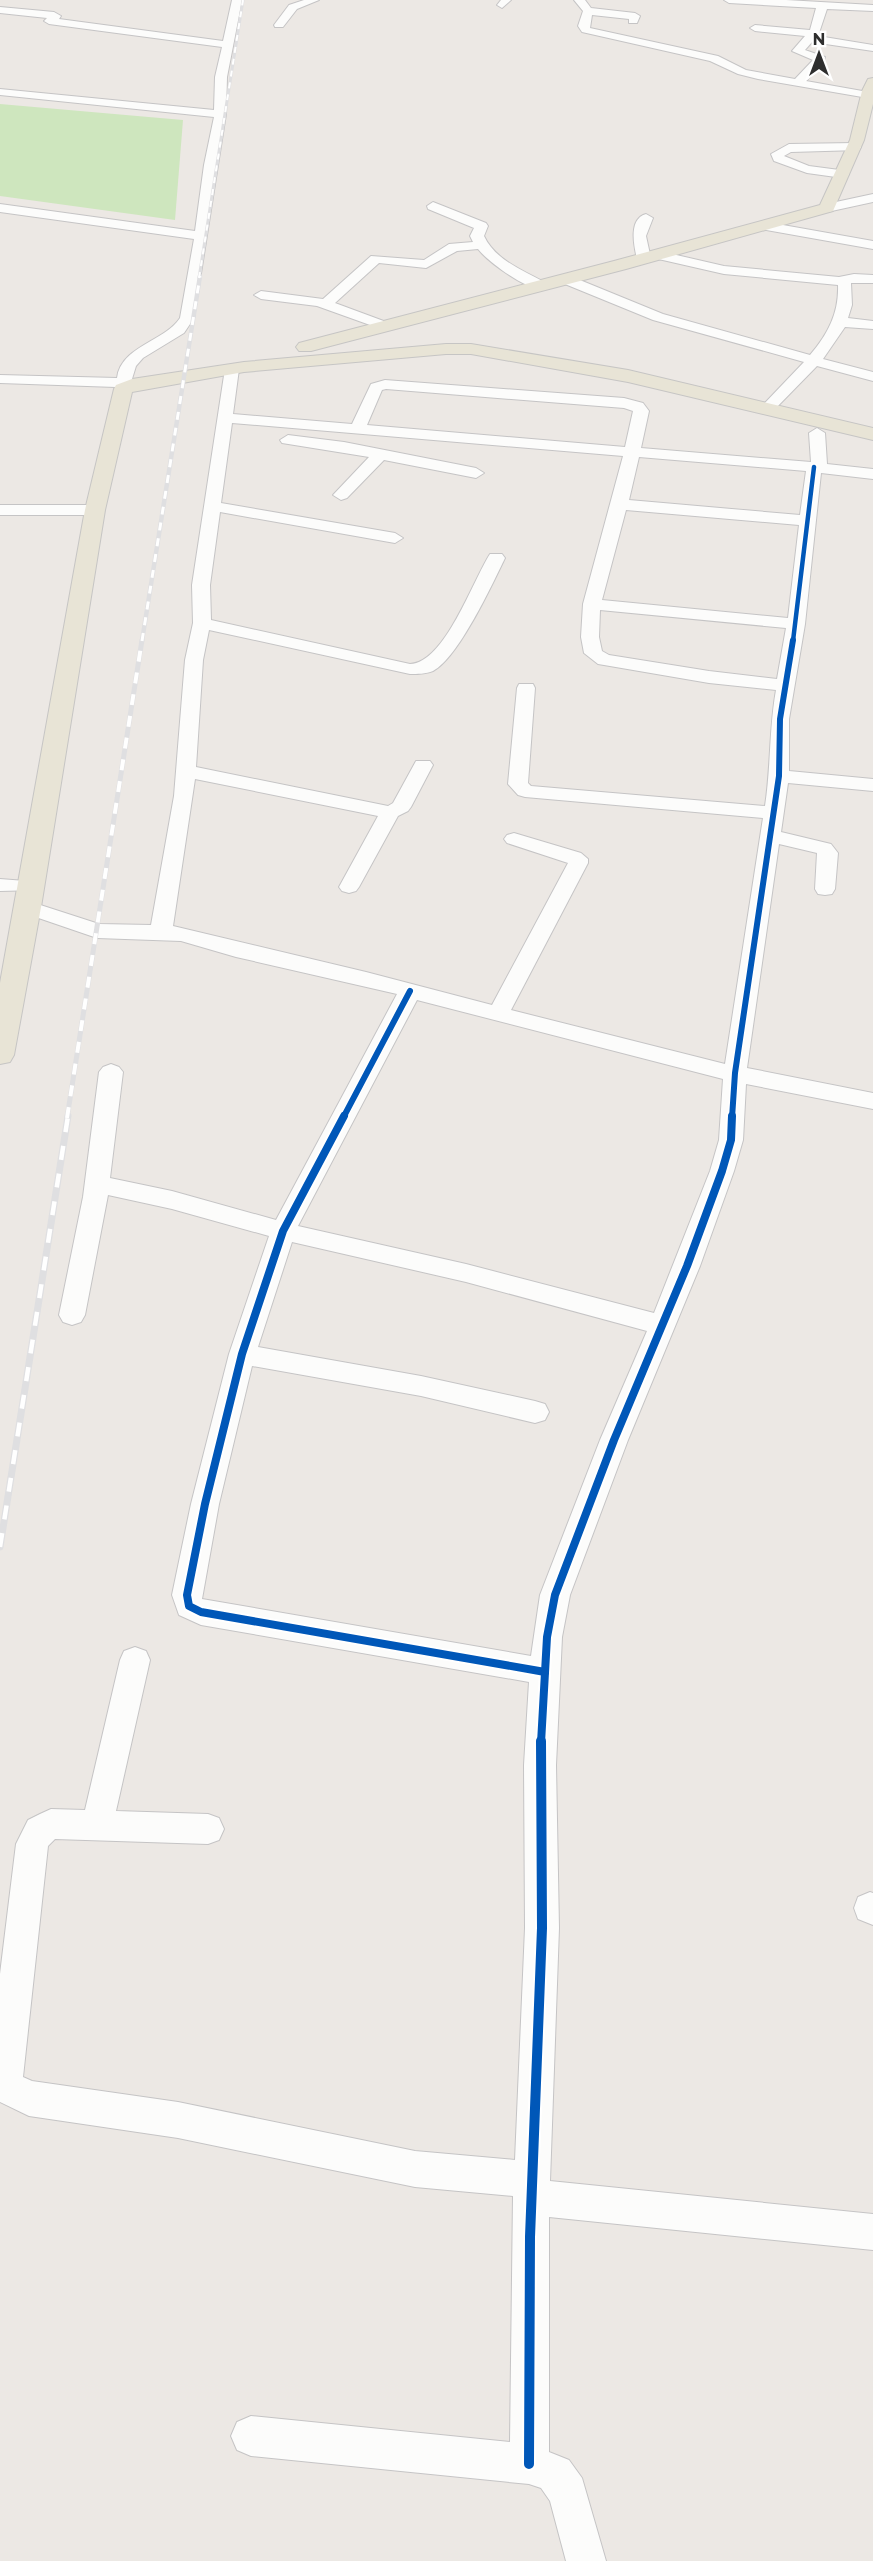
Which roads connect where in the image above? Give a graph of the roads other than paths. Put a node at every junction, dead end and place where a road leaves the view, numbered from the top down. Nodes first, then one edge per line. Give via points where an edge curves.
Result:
1 (237, 0) edge
2 (314, 0) edge
3 (579, 0) edge
4 (729, 0) edge
5 (822, 6) junction
6 (873, 8) edge
7 (0, 10) edge
8 (588, 12) junction
9 (633, 21) dead end
10 (279, 25) dead end
11 (755, 28) dead end
12 (812, 36) junction
13 (227, 45) junction
14 (873, 48) edge
15 (798, 83) junction
16 (0, 92) edge
17 (870, 95) edge
18 (220, 114) junction
19 (855, 147) junction
20 (843, 174) junction
21 (873, 198) edge
22 (433, 206) dead end
23 (0, 208) edge
24 (827, 208) junction
25 (646, 218) dead end
26 (766, 226) junction
27 (201, 237) junction
28 (481, 245) junction
29 (873, 245) edge
30 (651, 257) junction
31 (565, 279) junction
32 (873, 279) edge
33 (844, 282) junction
34 (541, 286) junction
35 (261, 295) dead end
36 (326, 304) junction
37 (840, 322) junction
38 (873, 325) edge
39 (384, 326) junction
40 (813, 360) junction
41 (238, 368) junction
42 (873, 377) edge
43 (0, 379) edge
44 (124, 386) junction
45 (767, 409) junction
46 (223, 425) junction
47 (358, 429) junction
48 (817, 433) dead end
49 (873, 434) edge
50 (632, 452) junction
51 (381, 454) junction
52 (817, 467) junction
53 (476, 473) dead end
54 (873, 474) edge
55 (341, 495) dead end
56 (620, 504) junction
57 (212, 506) junction
58 (0, 510) edge
59 (95, 510) junction
60 (809, 520) junction
61 (394, 538) dead end
62 (496, 558) dead end
63 (592, 604) junction
64 (202, 623) junction
65 (796, 624) junction
66 (786, 686) junction
67 (526, 688) dead end
68 (423, 765) dead end
69 (186, 771) junction
70 (779, 776) junction
71 (873, 785) edge
72 (390, 812) junction
73 (774, 813) junction
74 (770, 836) junction
75 (514, 839) dead end
76 (0, 885) edge
77 (349, 887) dead end
78 (825, 889) dead end
79 (30, 897) junction
80 (161, 932) junction
81 (410, 991) junction
82 (498, 1014) junction
83 (0, 1055) edge
84 (111, 1072) dead end
85 (735, 1073) junction
86 (873, 1101) edge
87 (97, 1184) junction
88 (283, 1231) junction
89 (72, 1315) dead end
90 (662, 1325) junction
91 (242, 1354) junction
92 (535, 1412) dead end
93 (135, 1660) dead end
94 (545, 1672) junction
95 (97, 1826) junction
96 (208, 1829) dead end
97 (532, 2189) junction
98 (873, 2232) edge
99 (251, 2436) dead end
100 (529, 2464) junction
101 (585, 2561) edge

1 - 13 street
2 - 10 street via 293,7
3 - 8 street
4 - 5 street
5 - 6 street
5 - 12 street
7 - 13 street via 55,15 49,21
8 - 9 street via 628,14 635,16
8 - 15 street via 583,26 586,30 714,58 748,74
11 - 12 street
12 - 14 street
12 - 15 street via 798,52 816,56 819,61
13 - 18 street
15 - 17 street
16 - 18 street
17 - 19 main road
18 - 27 street
19 - 20 main road
19 - 20 street via 789,148 777,154 778,158 807,169
20 - 24 main road
21 - 24 street
22 - 28 street via 481,226 477,238
23 - 27 street
24 - 26 main road
25 - 30 street via 639,236
26 - 29 street
26 - 30 main road
27 - 44 street via 184,324 138,355 125,371
28 - 34 street via 501,263
28 - 36 street via 454,247 426,264 377,258
30 - 31 main road
30 - 33 street via 724,270
31 - 34 main road
31 - 40 street via 658,317
32 - 33 street via 850,278
33 - 37 street via 845,303
34 - 39 main road
35 - 36 street
36 - 39 street
37 - 38 street
37 - 40 street
39 - 41 main road
40 - 42 street
40 - 45 street
41 - 44 main road
41 - 45 main road via 471,349 628,376
41 - 46 street
43 - 44 street
44 - 59 main road
45 - 49 main road
46 - 47 street
46 - 51 street
46 - 57 street
47 - 50 street
47 - 50 street via 376,387 385,384 630,403 640,409
48 - 52 street
50 - 52 street
50 - 56 street
51 - 53 street
51 - 55 street
52 - 54 street
52 - 60 street
56 - 60 street
56 - 63 street
57 - 61 street
57 - 64 street via 201,585
58 - 59 street
59 - 79 main road
60 - 65 street
62 - 64 street via 442,653 418,669
63 - 65 street
63 - 66 street via 590,643 593,653 604,660
64 - 69 street via 194,660
65 - 66 street
66 - 70 street via 780,718
67 - 73 street via 518,784 525,791
68 - 72 street via 401,807
69 - 72 street
69 - 80 street
70 - 71 street
70 - 73 street
72 - 77 street
73 - 74 street
74 - 78 street via 824,848 828,853
74 - 85 street
75 - 82 street via 574,857 578,863
76 - 79 street
79 - 80 street via 97,931
79 - 83 main road
80 - 81 street
81 - 82 street
81 - 88 street
82 - 85 street
84 - 87 street
85 - 86 street
85 - 90 street via 730,1140 722,1171
87 - 88 street
87 - 89 street
88 - 90 street
88 - 91 street
90 - 94 street via 555,1595
91 - 92 street via 420,1386
91 - 94 street via 205,1504 187,1595 189,1605 201,1612
93 - 95 street
94 - 97 street via 540,1765 542,1928
95 - 96 street
95 - 97 street via 51,1824 39,1831 32,1844 5,2075 11,2089 29,2098 178,2120
97 - 98 street
97 - 100 street
99 - 100 street
100 - 101 street via 555,2474 568,2492

